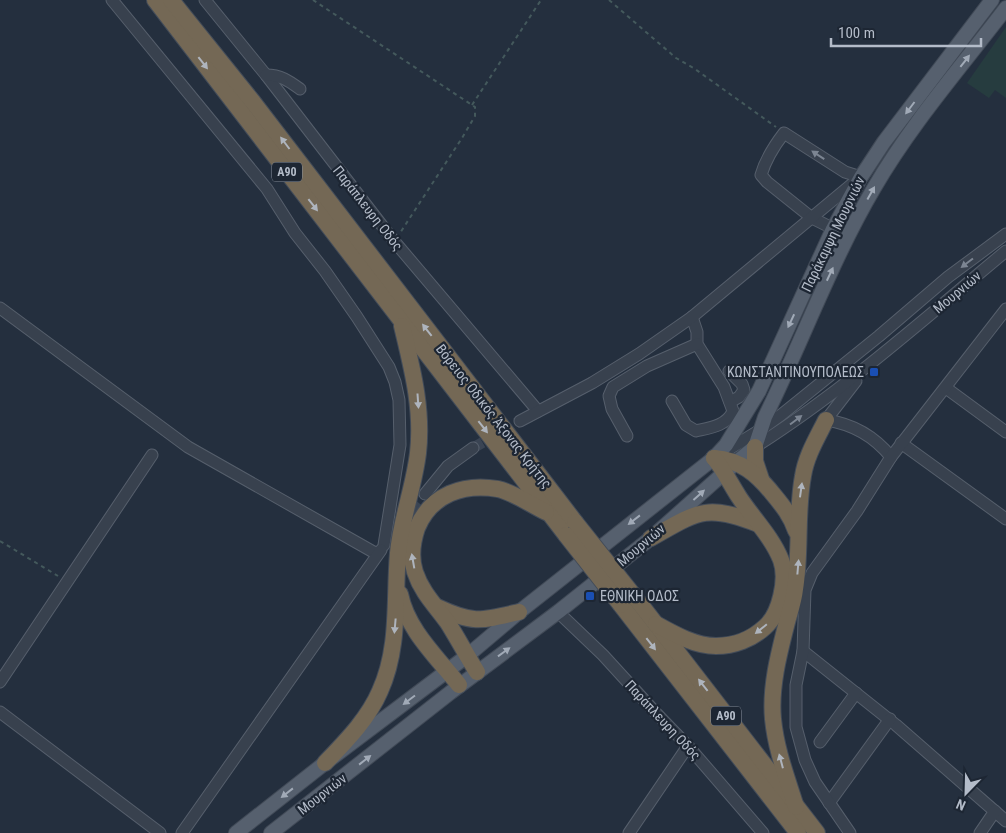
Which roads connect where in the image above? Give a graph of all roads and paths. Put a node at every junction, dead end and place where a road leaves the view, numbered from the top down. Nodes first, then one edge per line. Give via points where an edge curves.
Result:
1 (112, 0) edge
2 (155, 0) edge
3 (171, 0) edge
4 (204, 0) edge
5 (314, 0) edge
6 (541, 0) edge
7 (608, 0) edge
8 (992, 0) edge
9 (1006, 8) edge
10 (266, 75) junction
11 (300, 89) dead end
12 (472, 105) junction
13 (784, 133) junction
14 (861, 176) junction
15 (812, 218) junction
16 (833, 229) junction
17 (1006, 234) edge
18 (848, 236) junction
19 (394, 241) junction
20 (1006, 251) edge
21 (0, 308) edge
22 (1006, 308) edge
23 (692, 317) junction
24 (400, 319) junction
25 (996, 322) junction
26 (1006, 330) edge
27 (697, 344) junction
28 (863, 370) junction
29 (729, 371) dead end
30 (946, 388) junction
31 (672, 401) dead end
32 (730, 402) junction
33 (538, 411) junction
34 (826, 420) junction
35 (520, 421) tunnel mouth
36 (760, 430) junction
37 (1006, 432) edge
38 (627, 436) dead end
39 (901, 443) junction
40 (756, 447) junction
41 (473, 448) tunnel mouth
42 (152, 455) dead end
43 (891, 457) junction
44 (714, 458) junction
45 (731, 467) junction
46 (761, 479) junction
47 (425, 494) tunnel mouth
48 (551, 515) junction
49 (1006, 519) edge
50 (758, 524) junction
51 (571, 528) junction
52 (652, 538) junction
53 (798, 538) junction
54 (0, 541) edge
55 (384, 545) junction
56 (397, 577) junction
57 (68, 582) junction
58 (628, 601) junction
59 (433, 605) junction
60 (519, 612) junction
61 (558, 612) junction
62 (656, 624) junction
63 (803, 650) junction
64 (467, 656) junction
65 (448, 671) junction
66 (477, 672) junction
67 (0, 682) edge
68 (459, 685) junction
69 (856, 693) junction
70 (0, 712) edge
71 (890, 719) junction
72 (820, 742) dead end
73 (688, 746) junction
74 (325, 763) junction
75 (828, 803) junction
76 (796, 807) junction
77 (995, 810) junction
78 (1006, 821) edge
79 (160, 833) edge
80 (182, 833) edge
81 (236, 833) edge
82 (271, 833) edge
83 (629, 833) edge
84 (763, 833) edge
85 (798, 833) edge
86 (817, 833) edge
87 (850, 833) edge
88 (980, 833) edge

1 - 55 street via 267,189 288,223 358,316 389,367 399,400 400,445
2 -> 24 highway, Βόρειος Οδικός Άξονας Κρήτης / Α90
51 -> 3 highway, Βόρειος Οδικός Άξονας Κρήτης / Α90 via 259,110
4 - 10 street, Παράπλευρη Οδός
5 - 12 path
6 - 12 path
7 - 13 path via 676,58
8 -> 14 main road, Παράκαμψη Μουρνιών
18 -> 9 main road, Παράκαμψη Μουρνιών via 897,150
10 - 11 street via 286,79
10 - 19 street, Παράπλευρη Οδός
12 - 19 path via 476,112 470,124
14 -> 13 street via 845,172
13 - 15 street via 773,147 761,175
14 - 15 street
14 - 16 main road, Παράκαμψη Μουρνιών
15 - 16 street
15 - 23 street
16 - 18 street
16 -> 44 main road, Παράκαμψη Μουρνιών via 759,391 726,445
17 -> 36 street, Μουρνιών
36 -> 18 main road, Παράκαμψη Μουρνιών
19 - 33 street, Παράπλευρη Οδός
20 - 28 street, Μουρνιών
21 - 55 street via 188,448 230,473
22 - 25 street
23 - 27 street
23 - 33 street via 640,354
24 -> 48 highway, Βόρειος Οδικός Άξονας Κρήτης / Α90
24 -> 56 highway via 417,391 419,434 418,454 398,552
25 - 26 street
25 - 30 street
27 - 32 street
27 - 38 street via 647,366 612,387 609,396 612,409
28 - 34 street
40 -> 28 street, Μουρνιών
29 - 32 street via 744,390
30 - 37 street
30 - 39 street
31 - 32 street via 686,425 696,431 723,423 733,412
33 - 35 street
34 - 43 street via 840,422 868,435
53 -> 34 highway via 803,474
36 - 40 main road, Παράκαμψη Μουρνιών
36 - 44 street, Μουρνιών
39 - 43 street
39 - 49 street
40 - 45 main road, Μουρνιών
40 - 46 highway via 755,461
41 - 47 street via 448,466
42 - 57 street
43 - 63 street via 812,573 806,590
44 - 45 highway
44 -> 60 main road, Παράκαμψη Μουρνιών
45 - 46 highway via 745,466
45 - 50 highway via 739,496
52 -> 45 main road, Μουρνιών
46 - 53 highway via 788,512
48 - 51 highway, Βόρειος Οδικός Άξονας Κρήτης / Α90
59 -> 48 highway via 415,573 412,548 420,522 442,496 469,488 501,490
50 - 52 highway via 729,514 703,512
50 -> 62 highway via 781,561 784,581 778,606 766,627 748,639 715,646 694,642
51 - 58 highway, Βόρειος Οδικός Άξονας Κρήτης / Α90, bridge
52 - 61 main road, Μουρνιών
76 -> 53 highway via 780,757 773,718 773,690 795,590
54 - 57 path
55 - 80 street
56 - 65 highway via 402,600 414,626
56 -> 74 highway via 392,655 380,691 362,721
57 - 67 street
58 - 62 highway, Βόρειος Οδικός Άξονας Κρήτης / Α90
58 -> 85 highway, Βόρειος Οδικός Άξονας Κρήτης / Α90
59 - 60 highway via 465,619 476,620
59 - 64 highway
60 - 64 main road, Παράκαμψη Μουρνιών
66 -> 61 main road, Μουρνιών
61 - 73 street, Παράπλευρη Οδός
76 -> 62 highway, Βόρειος Οδικός Άξονας Κρήτης / Α90
63 - 69 street
63 - 75 street via 796,685 796,727 805,760
64 - 65 main road, Παράκαμψη Μουρνιών
64 - 66 highway
65 - 68 highway
65 -> 74 main road, Παράκαμψη Μουρνιών
66 - 68 main road, Μουρνιών
82 -> 68 main road, Μουρνιών
69 - 71 street
69 - 72 street
70 - 79 street
71 - 75 street
71 - 77 street
73 - 83 street
73 - 84 street, Παράπλευρη Οδός
74 -> 81 main road, Παράκαμψη Μουρνιών
75 - 87 street
76 - 86 highway, Βόρειος Οδικός Άξονας Κρήτης / Α90
77 - 78 street
77 - 88 street

